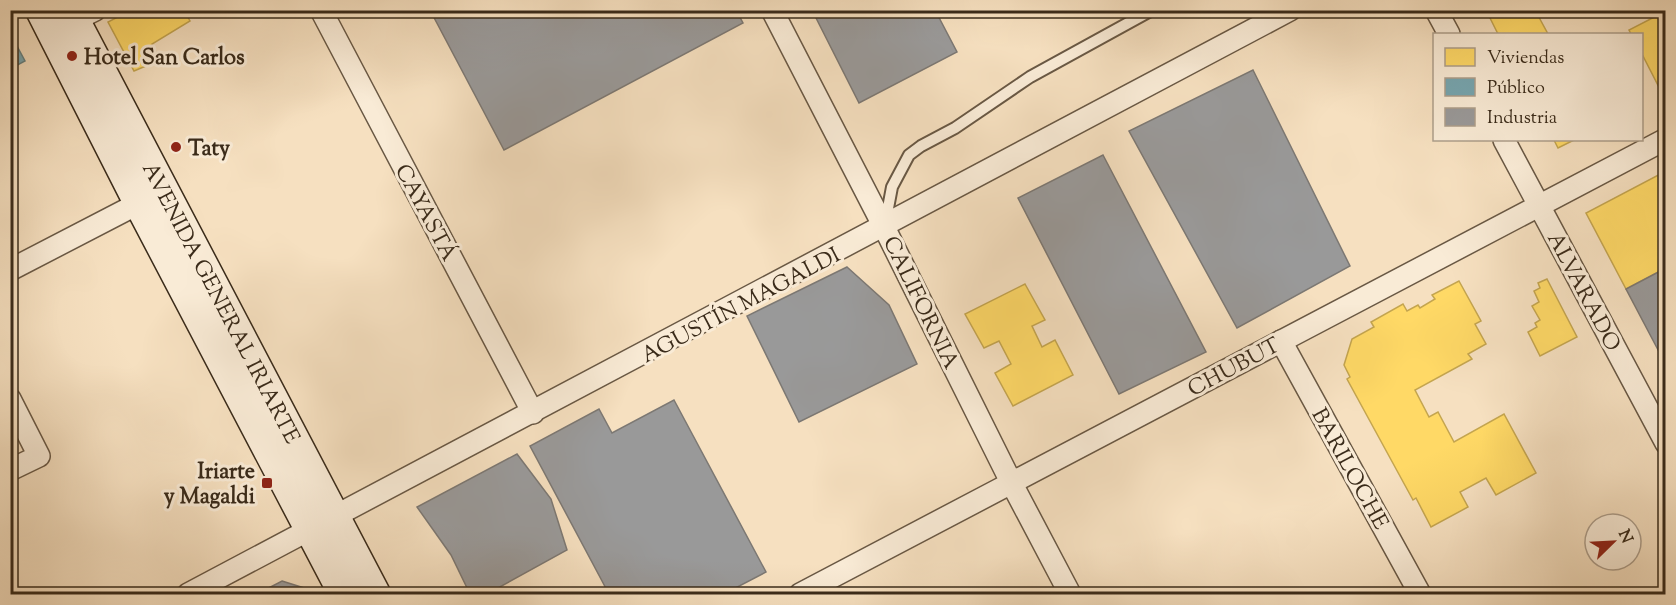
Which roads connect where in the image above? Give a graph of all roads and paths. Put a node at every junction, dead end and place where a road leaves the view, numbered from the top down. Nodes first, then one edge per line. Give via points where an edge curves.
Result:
1 (321, 10) edge
2 (772, 10) edge
3 (1152, 10) edge
4 (1290, 10) edge
5 (1436, 10) edge
6 (66, 17) edge
7 (1448, 33) edge
8 (1665, 139) edge
9 (1505, 141) edge
10 (151, 197) junction
11 (1539, 205) junction
12 (885, 227) junction
13 (10, 270) edge
14 (1281, 341) junction
15 (10, 399) edge
16 (533, 413) junction
17 (1665, 442) edge
18 (10, 470) edge
19 (1012, 484) junction
20 (323, 524) junction
21 (188, 594) edge
22 (344, 594) edge
23 (375, 594) edge
24 (800, 594) edge
25 (1070, 594) edge
26 (1420, 594) edge

1 - 16 street, CAYASTÁ
2 - 12 street, CALIFORNIA
3 - 12 lane via 1030,77 921,146 909,156 892,187
4 - 12 street, AGUSTÍN MAGALDI
5 - 7 street
6 - 10 main road, AVENIDA GENERAL IRIARTE
8 - 11 street, CHUBUT
9 - 11 street, ALVARADO
10 - 13 street
10 - 20 main road, AVENIDA GENERAL IRIARTE
11 - 14 street, CHUBUT
11 - 17 street, ALVARADO
12 - 16 street, AGUSTÍN MAGALDI
12 - 19 street, CALIFORNIA
14 - 19 street, CHUBUT
14 - 26 street, BARILOCHE
15 - 18 street via 39,456
16 - 20 street, AGUSTÍN MAGALDI
19 - 24 street, CHUBUT
19 - 25 street, CALIFORNIA
20 - 21 street, AGUSTÍN MAGALDI
20 - 22 main road, AVENIDA GENERAL IRIARTE
20 - 23 main road, AVENIDA GENERAL IRIARTE

